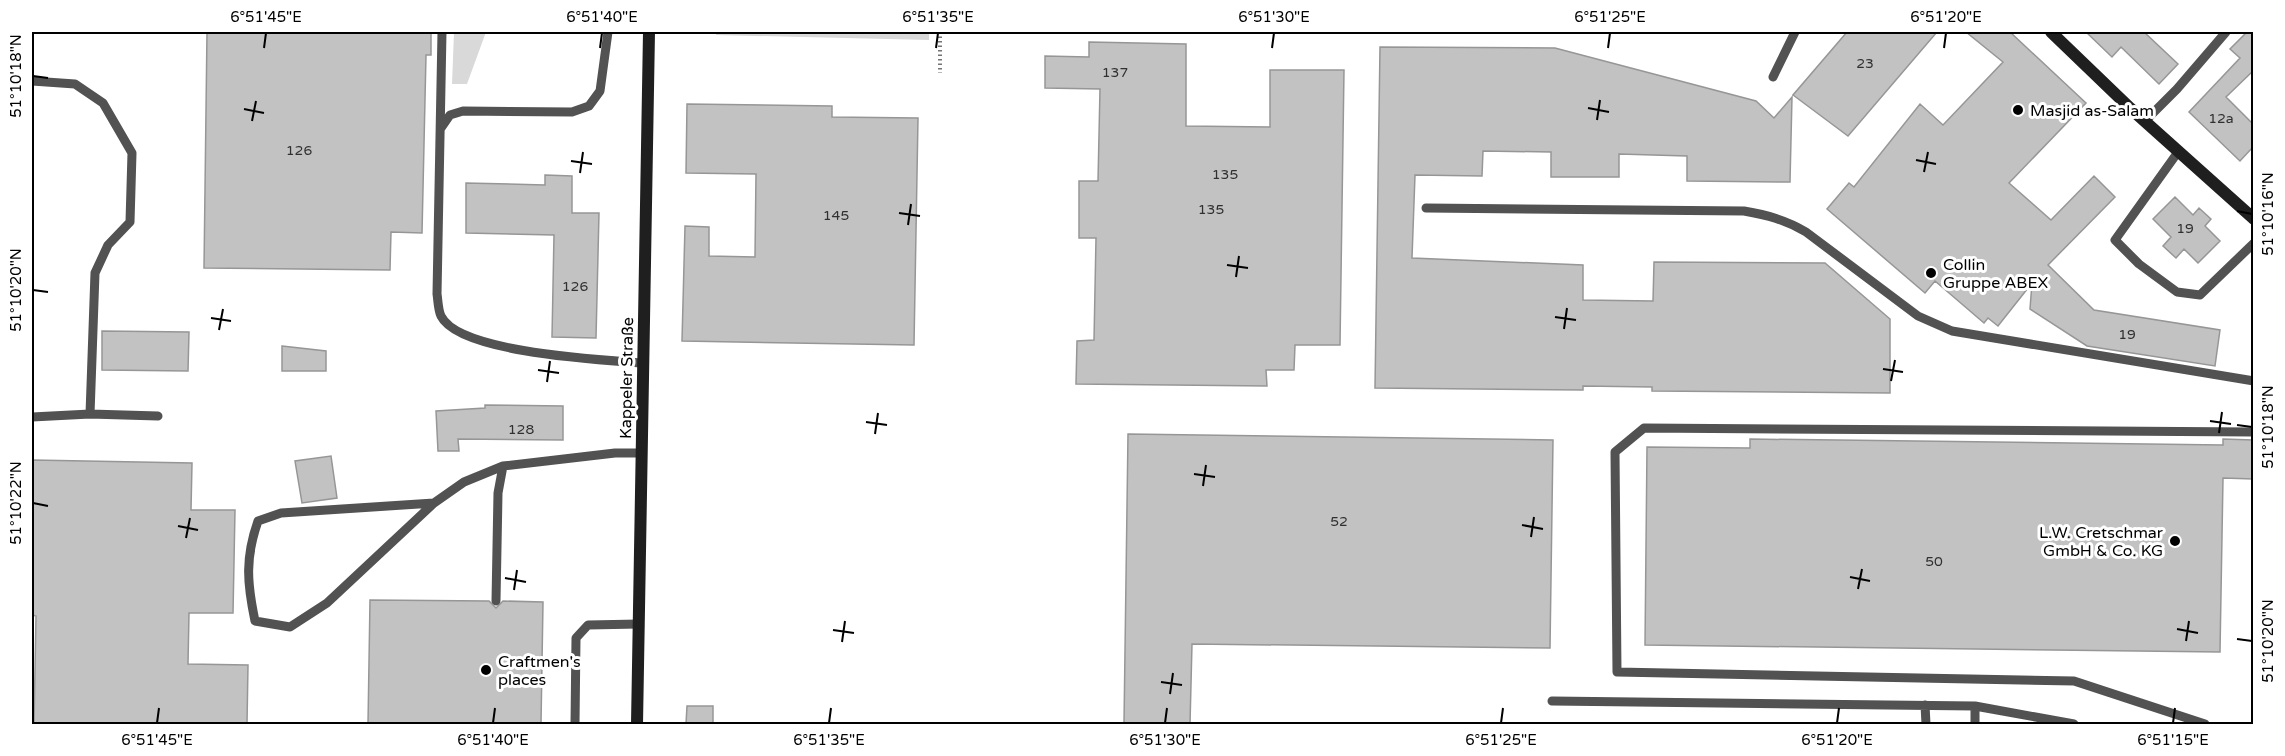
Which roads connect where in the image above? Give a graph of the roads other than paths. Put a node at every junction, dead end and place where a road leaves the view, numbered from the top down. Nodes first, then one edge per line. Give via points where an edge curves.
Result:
1 (442, 32) edge
2 (609, 32) edge
3 (649, 32) edge
4 (1795, 32) edge
5 (2051, 32) edge
6 (2226, 32) edge
7 (1773, 77) dead end
8 (32, 81) edge
9 (2145, 122) junction
10 (440, 130) junction
11 (2178, 152) junction
12 (1426, 208) dead end
13 (2253, 219) edge
14 (2253, 243) edge
15 (642, 363) junction
16 (2253, 381) edge
17 (90, 414) junction
18 (158, 416) dead end
19 (32, 417) edge
20 (2253, 432) edge
21 (641, 453) junction
22 (503, 466) junction
23 (434, 503) junction
24 (496, 601) dead end
25 (639, 624) junction
26 (1552, 701) dead end
27 (1925, 705) junction
28 (1975, 706) junction
29 (575, 724) edge
30 (638, 724) edge
31 (1926, 724) edge
32 (1975, 724) edge
33 (2074, 724) edge
34 (2205, 724) edge

1 - 10 lane
2 - 10 lane via 600,91 589,106 572,112 463,111 450,115
3 - 15 street, Kappeler Straße
4 - 7 lane
5 - 9 street
6 - 9 lane
8 - 17 lane via 75,84 103,103 132,153 130,222 108,245 95,273
9 - 11 street
10 - 15 lane via 437,294 441,317 460,333 511,349
11 - 13 street
11 - 14 lane via 2115,240 2177,292 2200,295
12 - 16 lane via 1744,211 1768,215 1806,232 1918,316 1952,331
15 - 21 street, Kappeler Straße
17 - 18 lane
17 - 19 lane
20 - 34 lane via 1644,428 1616,452 1617,672 2074,681
21 - 22 lane
21 - 25 street, Kappeler Straße
22 - 23 lane via 464,482
22 - 24 lane via 498,493
23 - 23 lane via 327,603 290,627 255,621 248,588 249,546 258,521 281,513
25 - 29 lane via 588,625 576,638
25 - 30 street, Kappeler Straße
26 - 27 lane
27 - 28 lane
27 - 31 lane
28 - 32 lane
28 - 33 lane

